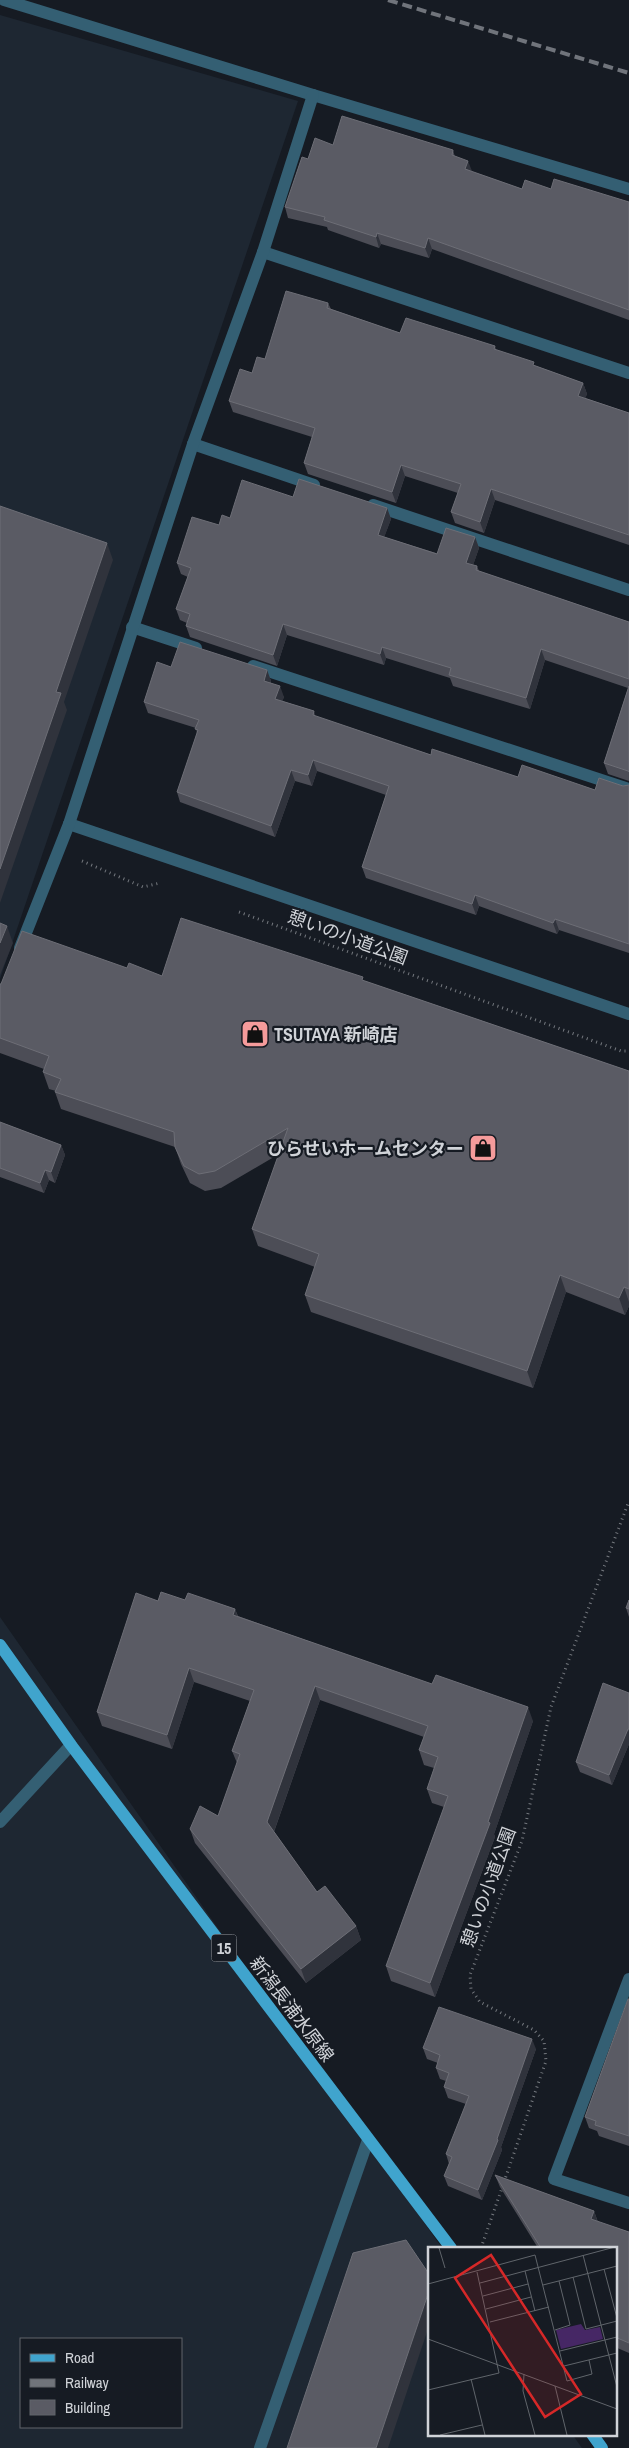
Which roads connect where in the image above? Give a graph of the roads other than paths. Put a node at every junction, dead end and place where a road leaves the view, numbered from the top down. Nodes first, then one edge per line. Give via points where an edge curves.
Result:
1 (4, 0) edge
2 (313, 95) junction
3 (629, 189) edge
4 (263, 252) junction
5 (629, 373) edge
6 (193, 444) junction
7 (323, 488) edge
8 (360, 500) edge
9 (629, 590) edge
10 (132, 627) junction
11 (207, 651) edge
12 (245, 664) edge
13 (629, 789) edge
14 (69, 824) junction
15 (15, 960) edge
16 (629, 1014) edge
17 (0, 1645) edge
18 (71, 1745) junction
19 (0, 1822) edge
20 (629, 1979) edge
21 (368, 2140) junction
22 (629, 2203) edge
23 (449, 2247) edge
24 (593, 2436) edge
25 (260, 2448) edge
26 (602, 2448) edge

1 - 2 street
2 - 3 street
2 - 4 street
4 - 5 street
4 - 6 street
6 - 7 street
6 - 10 street
8 - 9 street
10 - 11 street
10 - 14 street
12 - 13 street
14 - 15 street
14 - 16 street
17 - 18 main road, 新潟長浦水原線 / 15
18 - 19 street
18 - 21 main road, 新潟長浦水原線 / 15
20 - 22 street via 554,2179
21 - 23 main road, 新潟長浦水原線 / 15
21 - 25 street
24 - 26 main road

